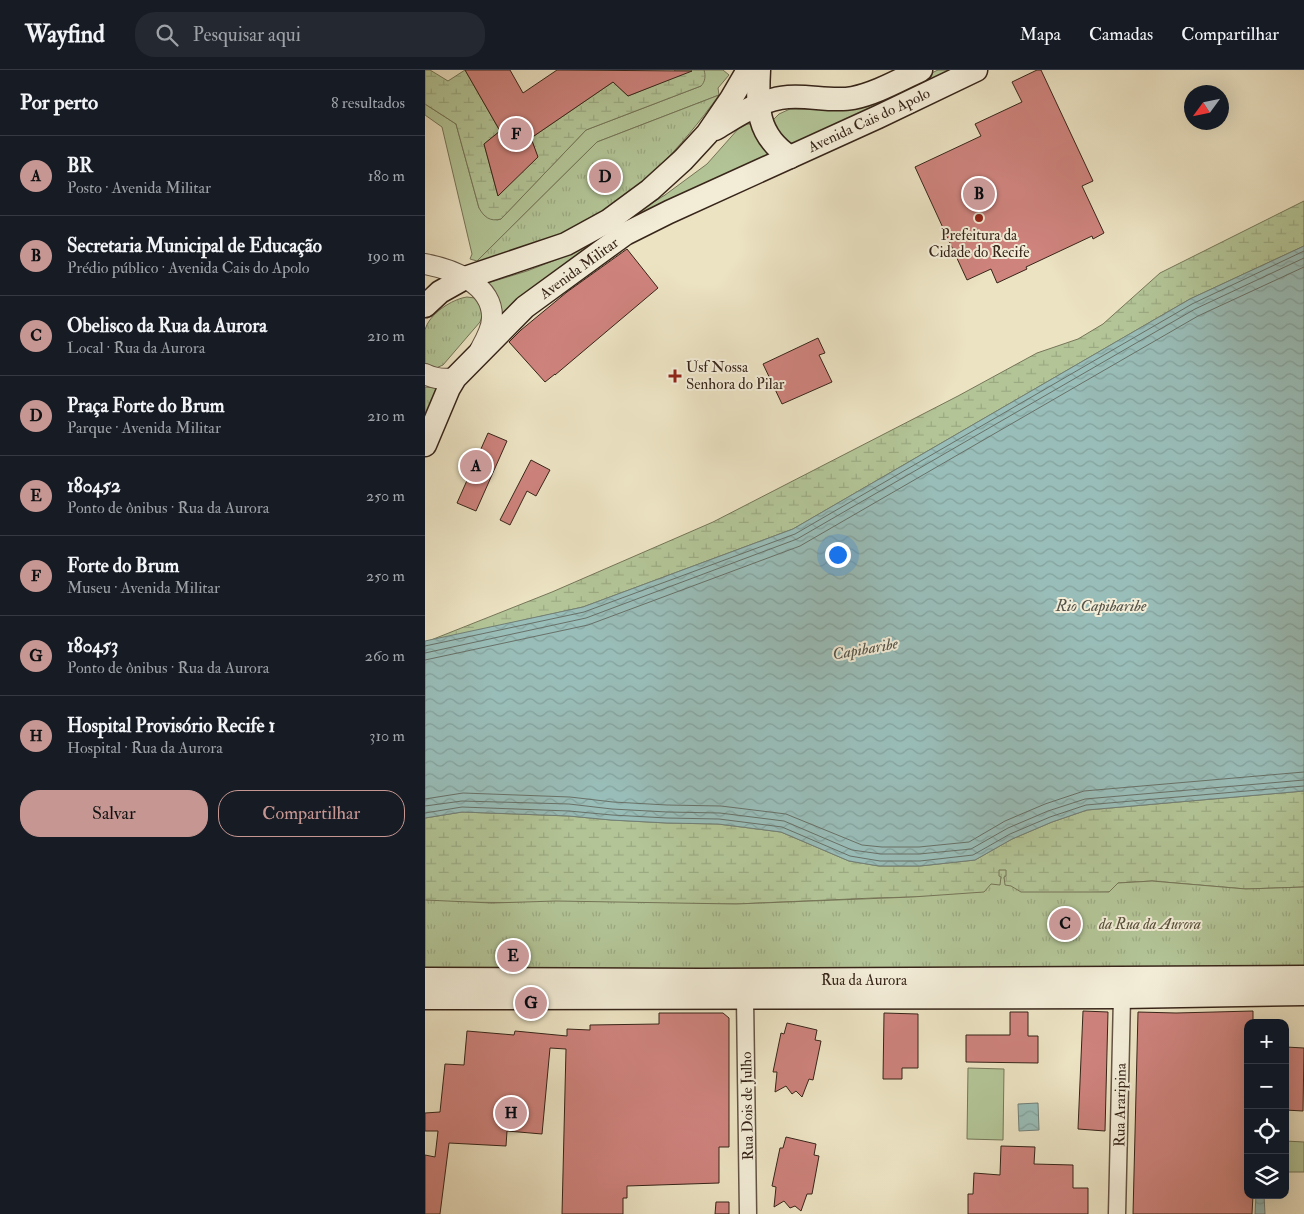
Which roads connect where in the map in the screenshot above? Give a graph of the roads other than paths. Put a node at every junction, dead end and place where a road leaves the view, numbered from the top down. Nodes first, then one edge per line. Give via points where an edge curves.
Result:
1 (748, 70) edge
2 (759, 70) edge
3 (921, 70) edge
4 (975, 70) edge
5 (757, 105) junction
6 (707, 134) junction
7 (790, 157) junction
8 (425, 264) edge
9 (465, 278) junction
10 (425, 306) edge
11 (479, 352) junction
12 (425, 374) edge
13 (455, 378) junction
14 (425, 445) edge
15 (1304, 977) edge
16 (425, 979) edge
17 (1304, 994) edge
18 (1122, 997) junction
19 (425, 998) edge
20 (745, 998) junction
21 (748, 1214) edge
22 (1117, 1214) edge

1 - 6 main road, Avenida Militar
2 - 5 main road
3 - 5 main road, Avenida Cais do Apolo via 875,92 852,98 788,97
4 - 7 main road, Avenida Cais do Apolo
5 - 6 main road, Avenida Cais do Apolo
5 - 7 main road via 771,140
6 - 9 main road, Avenida Militar via 650,190 608,222 566,244
7 - 11 main road, Avenida Militar via 625,234 525,307
8 - 9 street
9 - 10 main road, Avenida Militar via 440,292
9 - 11 street via 486,294 491,304 493,319
11 - 13 main road, Avenida Militar
12 - 13 street via 445,380
13 - 14 main road, Avenida Militar
15 - 16 main road, Rua da Aurora
17 - 18 main road, Rua da Aurora
18 - 20 main road, Rua da Aurora
18 - 22 street, Rua Araripina
19 - 20 main road, Rua da Aurora
20 - 21 street, Rua Dois de Julho

